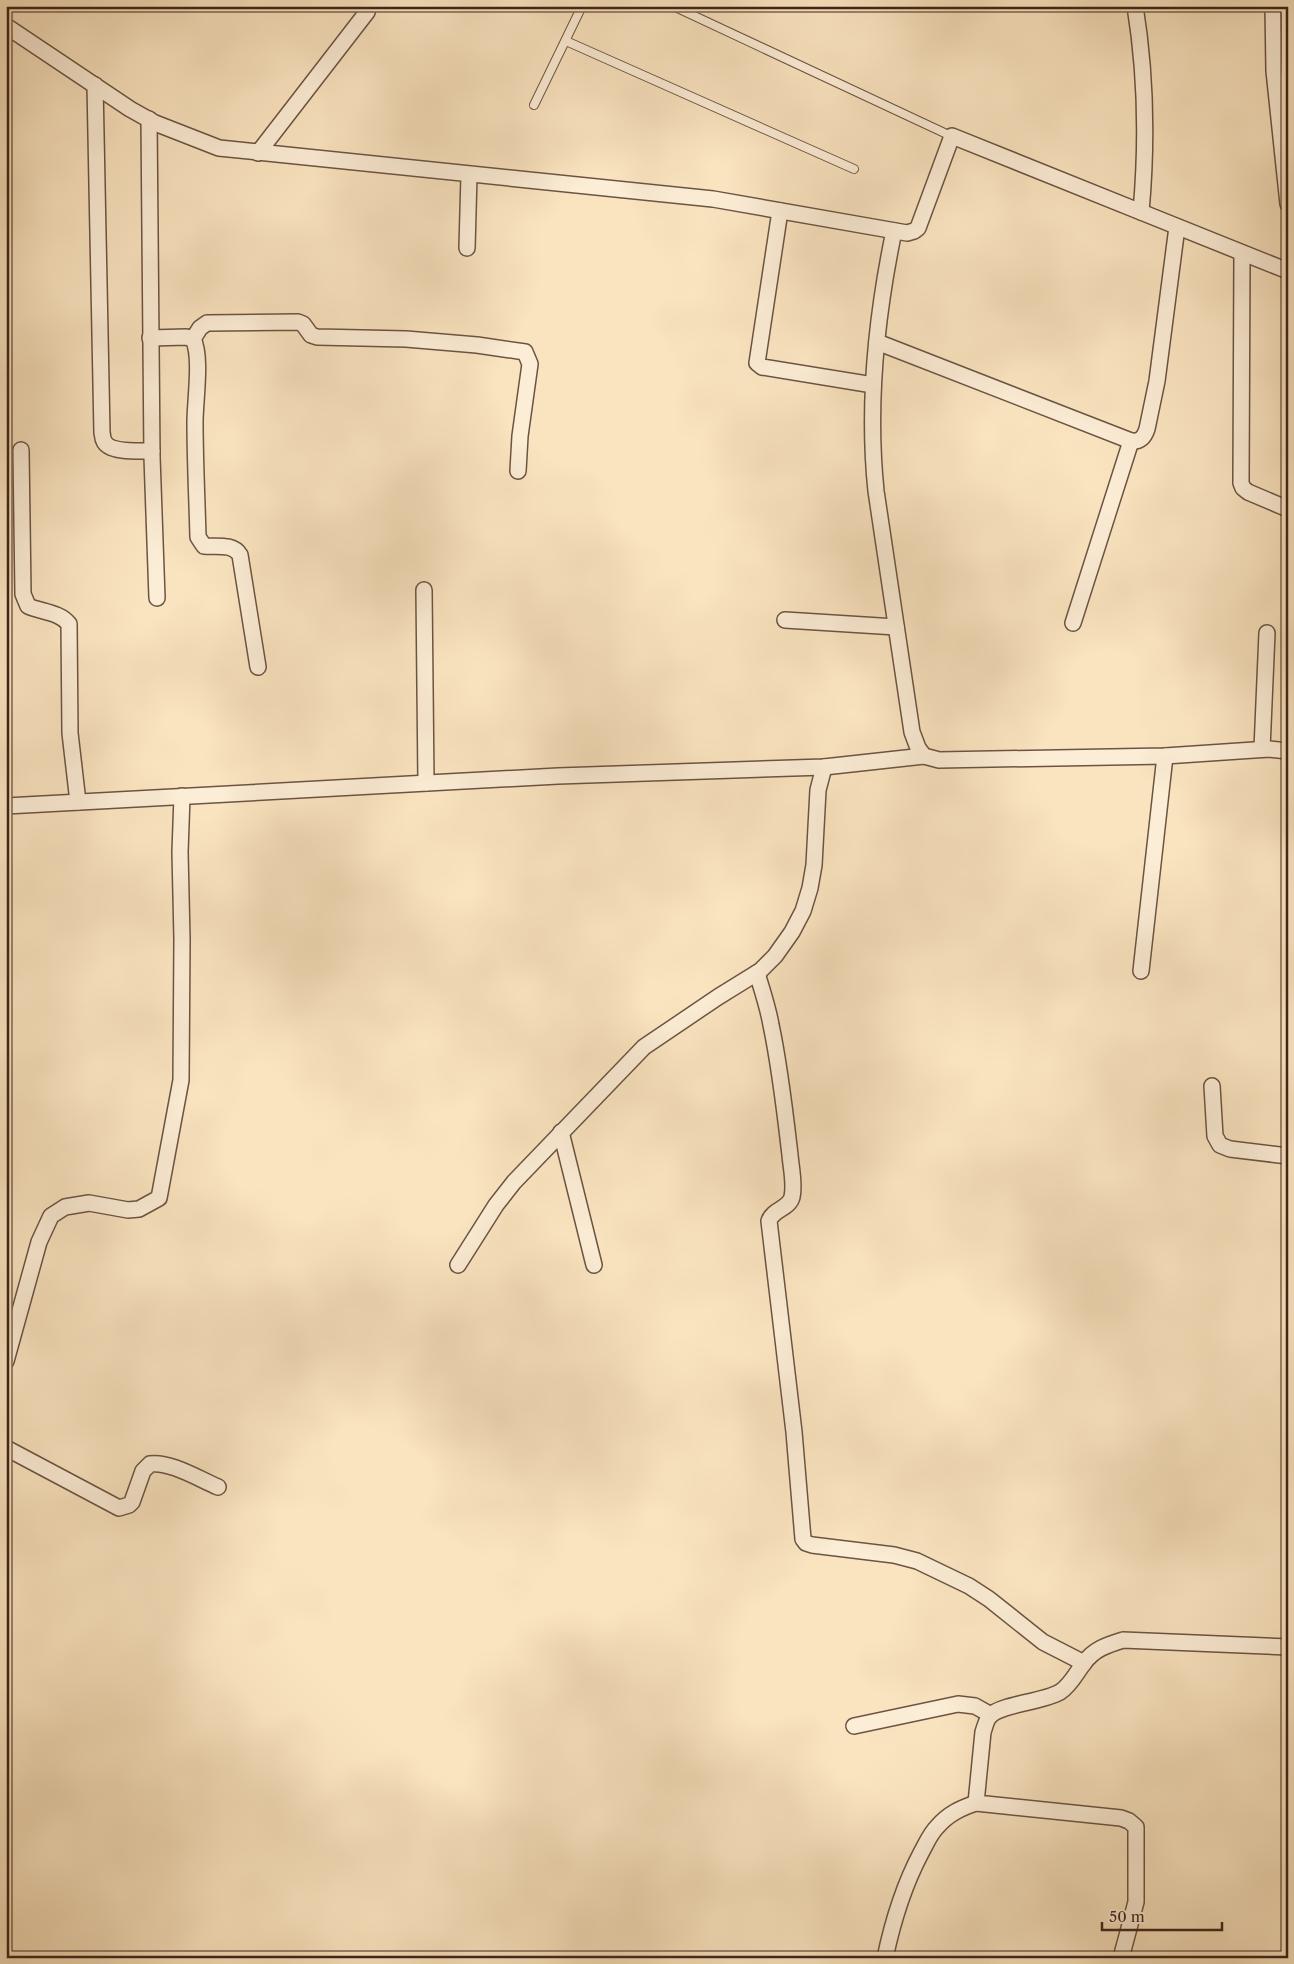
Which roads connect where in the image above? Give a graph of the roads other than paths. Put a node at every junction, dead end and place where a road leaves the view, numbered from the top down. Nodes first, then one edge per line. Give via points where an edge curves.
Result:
1 (369, 6) edge
2 (582, 6) edge
3 (673, 6) edge
4 (1135, 6) edge
5 (1273, 6) edge
6 (6, 26) edge
7 (566, 41) junction
8 (1281, 70) edge
9 (95, 85) junction
10 (534, 105) dead end
11 (149, 119) junction
12 (951, 136) junction
13 (258, 153) junction
14 (854, 168) dead end
15 (469, 175) junction
16 (1288, 204) edge
17 (780, 211) junction
18 (1141, 212) junction
19 (1177, 227) junction
20 (894, 231) junction
21 (467, 248) dead end
22 (1242, 253) junction
23 (1288, 270) edge
24 (150, 338) junction
25 (193, 339) junction
26 (877, 342) junction
27 (873, 385) junction
28 (1131, 441) junction
29 (21, 450) dead end
30 (152, 451) junction
31 (518, 471) dead end
32 (1288, 508) edge
33 (424, 590) dead end
34 (156, 598) dead end
35 (785, 620) dead end
36 (1073, 623) dead end
37 (896, 627) junction
38 (1267, 633) dead end
39 (258, 667) dead end
40 (1262, 749) junction
41 (1288, 751) edge
42 (924, 756) junction
43 (1165, 756) junction
44 (824, 767) junction
45 (426, 783) junction
46 (182, 796) junction
47 (78, 802) junction
48 (6, 806) edge
49 (1140, 971) dead end
50 (757, 973) junction
51 (1212, 1086) dead end
52 (561, 1132) junction
53 (1288, 1156) edge
54 (594, 1264) dead end
55 (458, 1265) dead end
56 (6, 1361) edge
57 (6, 1448) edge
58 (218, 1487) dead end
59 (1288, 1647) edge
60 (1080, 1668) junction
61 (991, 1715) junction
62 (854, 1726) dead end
63 (976, 1803) junction
64 (885, 1958) edge
65 (1121, 1958) edge

1 - 13 street
2 - 7 lane
3 - 12 lane
4 - 18 street via 1143,89
5 - 8 street
6 - 9 street
7 - 10 lane
7 - 14 lane
8 - 16 street
9 - 11 street
9 - 30 street via 102,433 109,447
11 - 13 street via 219,148
11 - 24 street
12 - 18 street
12 - 20 street via 918,228 908,233
13 - 15 street
15 - 17 street via 713,199
15 - 21 street
17 - 20 street
17 - 27 street via 757,363 762,367
18 - 19 street
19 - 22 street
19 - 28 street via 1157,381 1147,429 1140,440
20 - 26 street
22 - 23 street
22 - 32 street via 1241,483 1248,492
24 - 25 street
24 - 30 street
25 - 31 street via 207,324 298,322 310,335 317,337 406,339 525,352 530,364
25 - 39 street via 197,356 198,537 204,546 232,547 240,555
26 - 27 street
26 - 28 street
27 - 37 street via 872,452
28 - 36 street
29 - 47 street via 23,594 28,606 59,615 68,624 70,733
30 - 34 street
33 - 45 street
35 - 37 street
37 - 42 street via 912,732
38 - 40 street
40 - 41 street
40 - 43 street
42 - 43 street via 939,760
42 - 44 street
43 - 49 street
44 - 45 street
44 - 50 street via 818,790 814,865 803,911 781,948
45 - 46 street
46 - 47 street
46 - 56 street via 181,1080 159,1198 139,1209 90,1203 65,1207 51,1216 40,1242
47 - 48 street
50 - 52 street via 644,1047
50 - 60 street via 776,1052 793,1189 792,1200 769,1221 804,1539 812,1545 917,1561 989,1599
51 - 53 street via 1215,1136 1220,1145
52 - 54 street
52 - 55 street via 514,1182
57 - 58 street via 119,1508 132,1502 150,1464 169,1466
59 - 60 street via 1122,1640 1099,1648
60 - 61 street via 1061,1691 1052,1696
61 - 62 street via 975,1706 958,1704
61 - 63 street via 983,1732
63 - 64 street via 946,1818 929,1838 901,1895
63 - 65 street via 1121,1818 1136,1827 1136,1902

